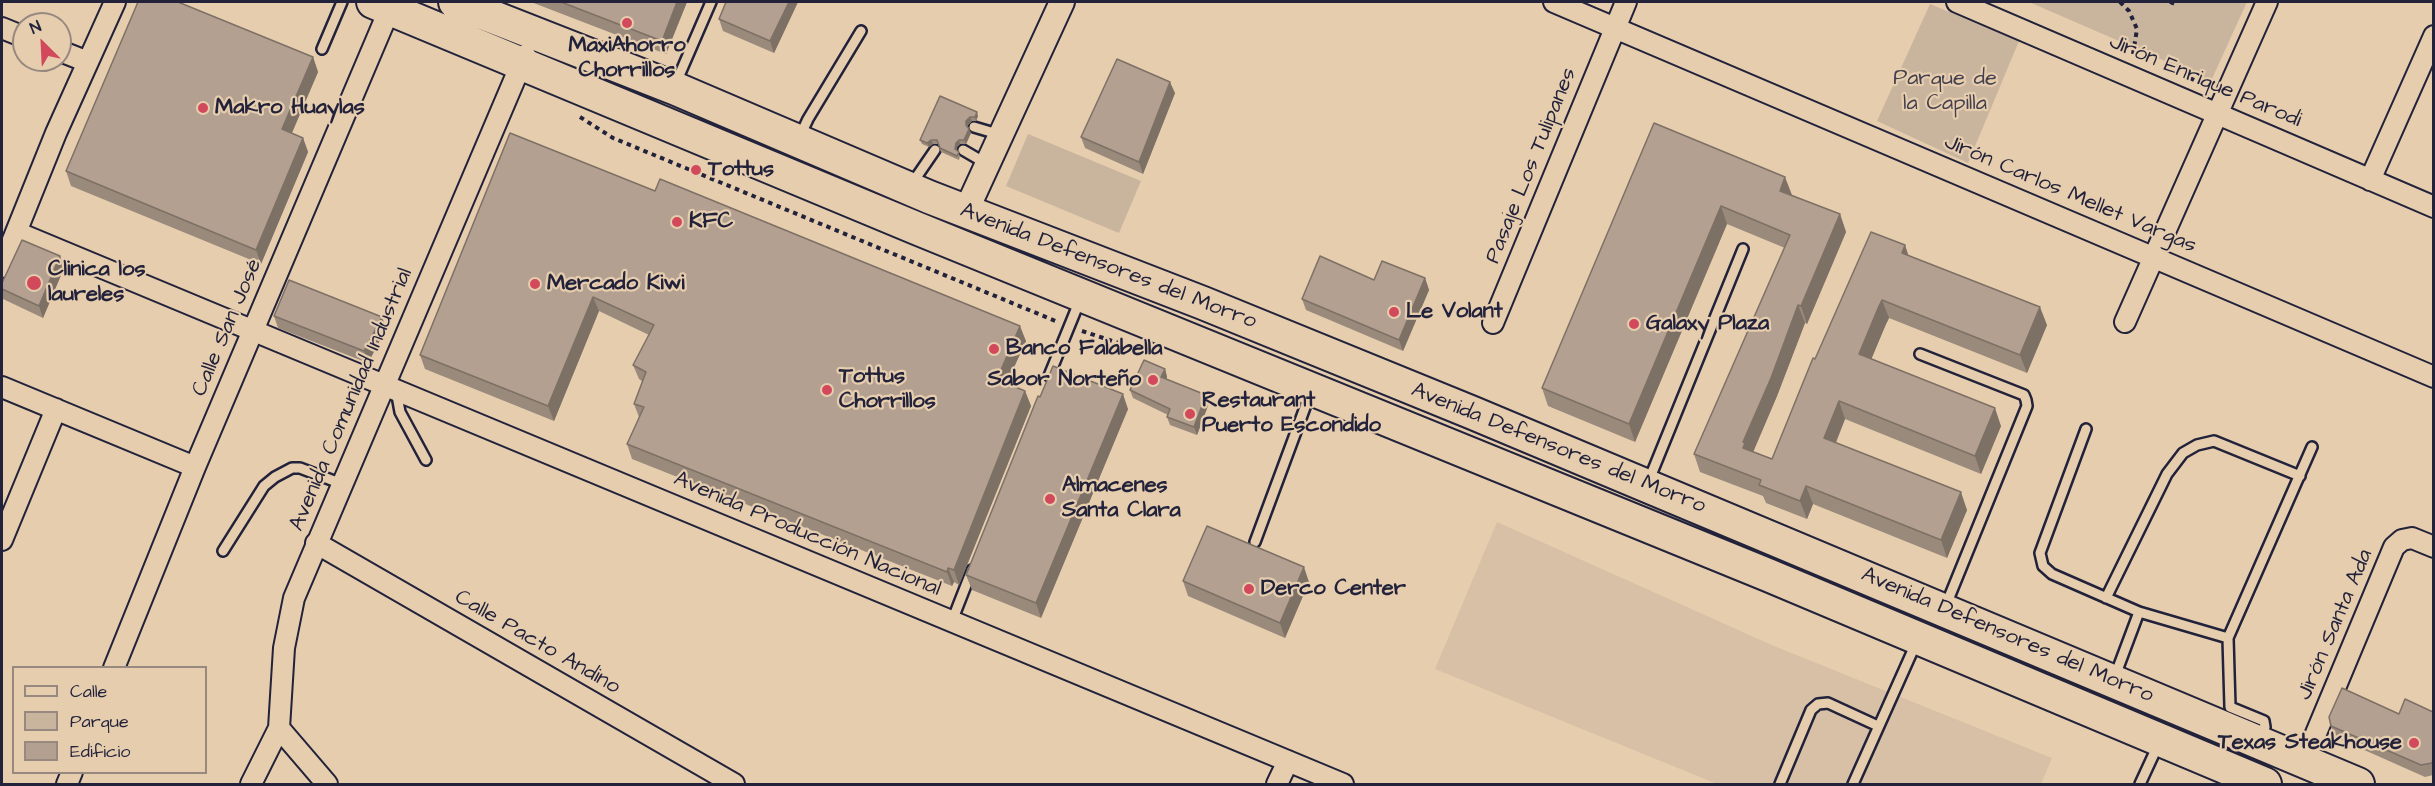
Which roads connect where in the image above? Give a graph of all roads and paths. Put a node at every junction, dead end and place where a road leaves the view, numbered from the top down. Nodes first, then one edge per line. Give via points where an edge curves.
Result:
1 (115, 2) edge
2 (342, 2) edge
3 (454, 2) edge
4 (711, 2) edge
5 (1062, 2) edge
6 (1554, 2) edge
7 (1626, 2) edge
8 (1957, 2) edge
9 (2120, 2) edge
10 (2170, 2) edge
11 (2175, 2) edge
12 (2267, 2) edge
13 (382, 5) edge
14 (1615, 26) junction
15 (861, 31) dead end
16 (534, 33) junction
17 (2433, 36) edge
18 (322, 49) dead end
19 (2122, 50) dead end
20 (2133, 54) junction
21 (72, 56) edge
22 (2142, 58) dead end
23 (88, 62) junction
24 (521, 65) junction
25 (2181, 75) dead end
26 (2219, 78) dead end
27 (674, 88) junction
28 (2217, 113) junction
29 (974, 127) dead end
30 (1001, 135) junction
31 (798, 141) junction
32 (935, 150) dead end
33 (963, 150) dead end
34 (987, 164) junction
35 (2370, 180) junction
36 (909, 188) junction
37 (2433, 207) edge
38 (966, 211) junction
39 (16, 232) junction
40 (1743, 249) dead end
41 (2152, 256) junction
42 (2, 267) edge
43 (1082, 296) junction
44 (2125, 322) dead end
45 (1492, 323) dead end
46 (253, 331) junction
47 (1920, 354) dead end
48 (2433, 377) edge
49 (1047, 382) edge
50 (2, 387) edge
51 (391, 388) junction
52 (1311, 389) junction
53 (56, 410) junction
54 (2086, 429) dead end
55 (2312, 447) dead end
56 (426, 460) dead end
57 (195, 467) junction
58 (2300, 476) junction
59 (342, 484) junction
60 (1647, 486) junction
61 (2, 540) edge
62 (1780, 541) junction
63 (1255, 542) dead end
64 (316, 543) junction
65 (2433, 547) edge
66 (223, 551) dead end
67 (978, 556) edge
68 (1768, 574) junction
69 (2106, 598) junction
70 (1944, 610) junction
71 (2139, 612) junction
72 (952, 621) junction
73 (1918, 638) junction
74 (2228, 638) junction
75 (115, 666) edge
76 (2112, 681) junction
77 (1878, 726) junction
78 (279, 728) junction
79 (2160, 740) junction
80 (2260, 743) junction
81 (1288, 761) junction
82 (2304, 762) junction
83 (2250, 782) edge
84 (251, 784) edge
85 (327, 784) edge
86 (734, 784) edge
87 (1277, 784) edge
88 (1343, 784) edge
89 (1780, 784) edge
90 (1853, 784) edge
91 (2140, 784) edge
92 (2358, 784) edge

1 - 23 street
2 - 18 lane
3 - 16 main road, Avenida Defensores del Morro
4 - 27 lane
5 - 30 street
6 - 14 street, Jirón Carlos Mellet Vargas
7 - 14 street, Pasaje Los Tulipanes
8 - 28 street, Jirón Enrique Parodi
9 - 20 path via 2129,10 2137,29
10 - 11 path
12 - 28 street
13 - 24 main road, Avenida Defensores del Morro
13 - 46 street, Calle San José
14 - 41 street, Jirón Carlos Mellet Vargas
14 - 45 street, Pasaje Los Tulipanes
15 - 31 lane
16 - 24 street, Avenida Comunidad Industrial
16 - 27 main road, Avenida Defensores del Morro
17 - 35 street
19 - 20 path
20 - 22 path
21 - 23 street
23 - 39 street
24 - 43 main road, Avenida Defensores del Morro
24 - 51 street, Avenida Comunidad Industrial
25 - 26 path via 2200,83
27 - 31 main road, Avenida Defensores del Morro
28 - 35 street, Jirón Enrique Parodi
28 - 41 street
29 - 30 lane
30 - 34 street
31 - 36 main road, Avenida Defensores del Morro
32 - 36 lane
33 - 34 lane
34 - 38 street
35 - 37 street, Jirón Enrique Parodi
36 - 38 main road, Avenida Defensores del Morro
38 - 60 main road, Avenida Defensores del Morro
39 - 42 street
39 - 46 street, Avenida Producción Nacional
40 - 60 lane
41 - 44 street
41 - 48 street, Jirón Carlos Mellet Vargas
43 - 49 lane
43 - 52 main road, Avenida Defensores del Morro
46 - 51 street, Avenida Producción Nacional
46 - 57 street, Calle San José
47 - 70 lane via 2024,395 2026,400
50 - 53 street
51 - 56 lane
51 - 59 street, Avenida Comunidad Industrial
51 - 72 street, Avenida Producción Nacional
52 - 63 lane
52 - 68 main road, Avenida Defensores del Morro
53 - 57 street
53 - 61 street
54 - 69 lane via 2040,553 2043,566 2052,574
55 - 58 lane
57 - 75 street, Calle San José
58 - 69 lane via 2214,441 2182,453 2167,474
58 - 74 lane
59 - 64 street, Avenida Comunidad Industrial
59 - 66 lane via 300,468 275,477 264,486
60 - 62 main road, Avenida Defensores del Morro
62 - 68 main road
62 - 70 main road, Avenida Defensores del Morro
64 - 78 street, Avenida Comunidad Industrial via 294,598 284,648
64 - 86 street, Calle Pacto Andino
65 - 82 street, Jirón Santa Ada via 2412,538 2402,540 2394,548
67 - 72 lane
68 - 73 main road, Avenida Defensores del Morro
69 - 71 lane
70 - 76 main road, Avenida Defensores del Morro
71 - 74 lane
71 - 76 lane
72 - 81 street, Avenida Producción Nacional
73 - 77 lane
73 - 79 main road, Avenida Defensores del Morro
74 - 80 lane via 2230,707 2264,721
76 - 80 main road, Avenida Defensores del Morro
77 - 89 lane via 1828,703 1818,704 1811,710
77 - 90 lane
78 - 84 street
78 - 85 street
79 - 83 main road, Avenida Defensores del Morro
79 - 91 lane
80 - 82 main road, Avenida Defensores del Morro
81 - 87 street
81 - 88 street, Avenida Producción Nacional
82 - 92 main road, Avenida Defensores del Morro

